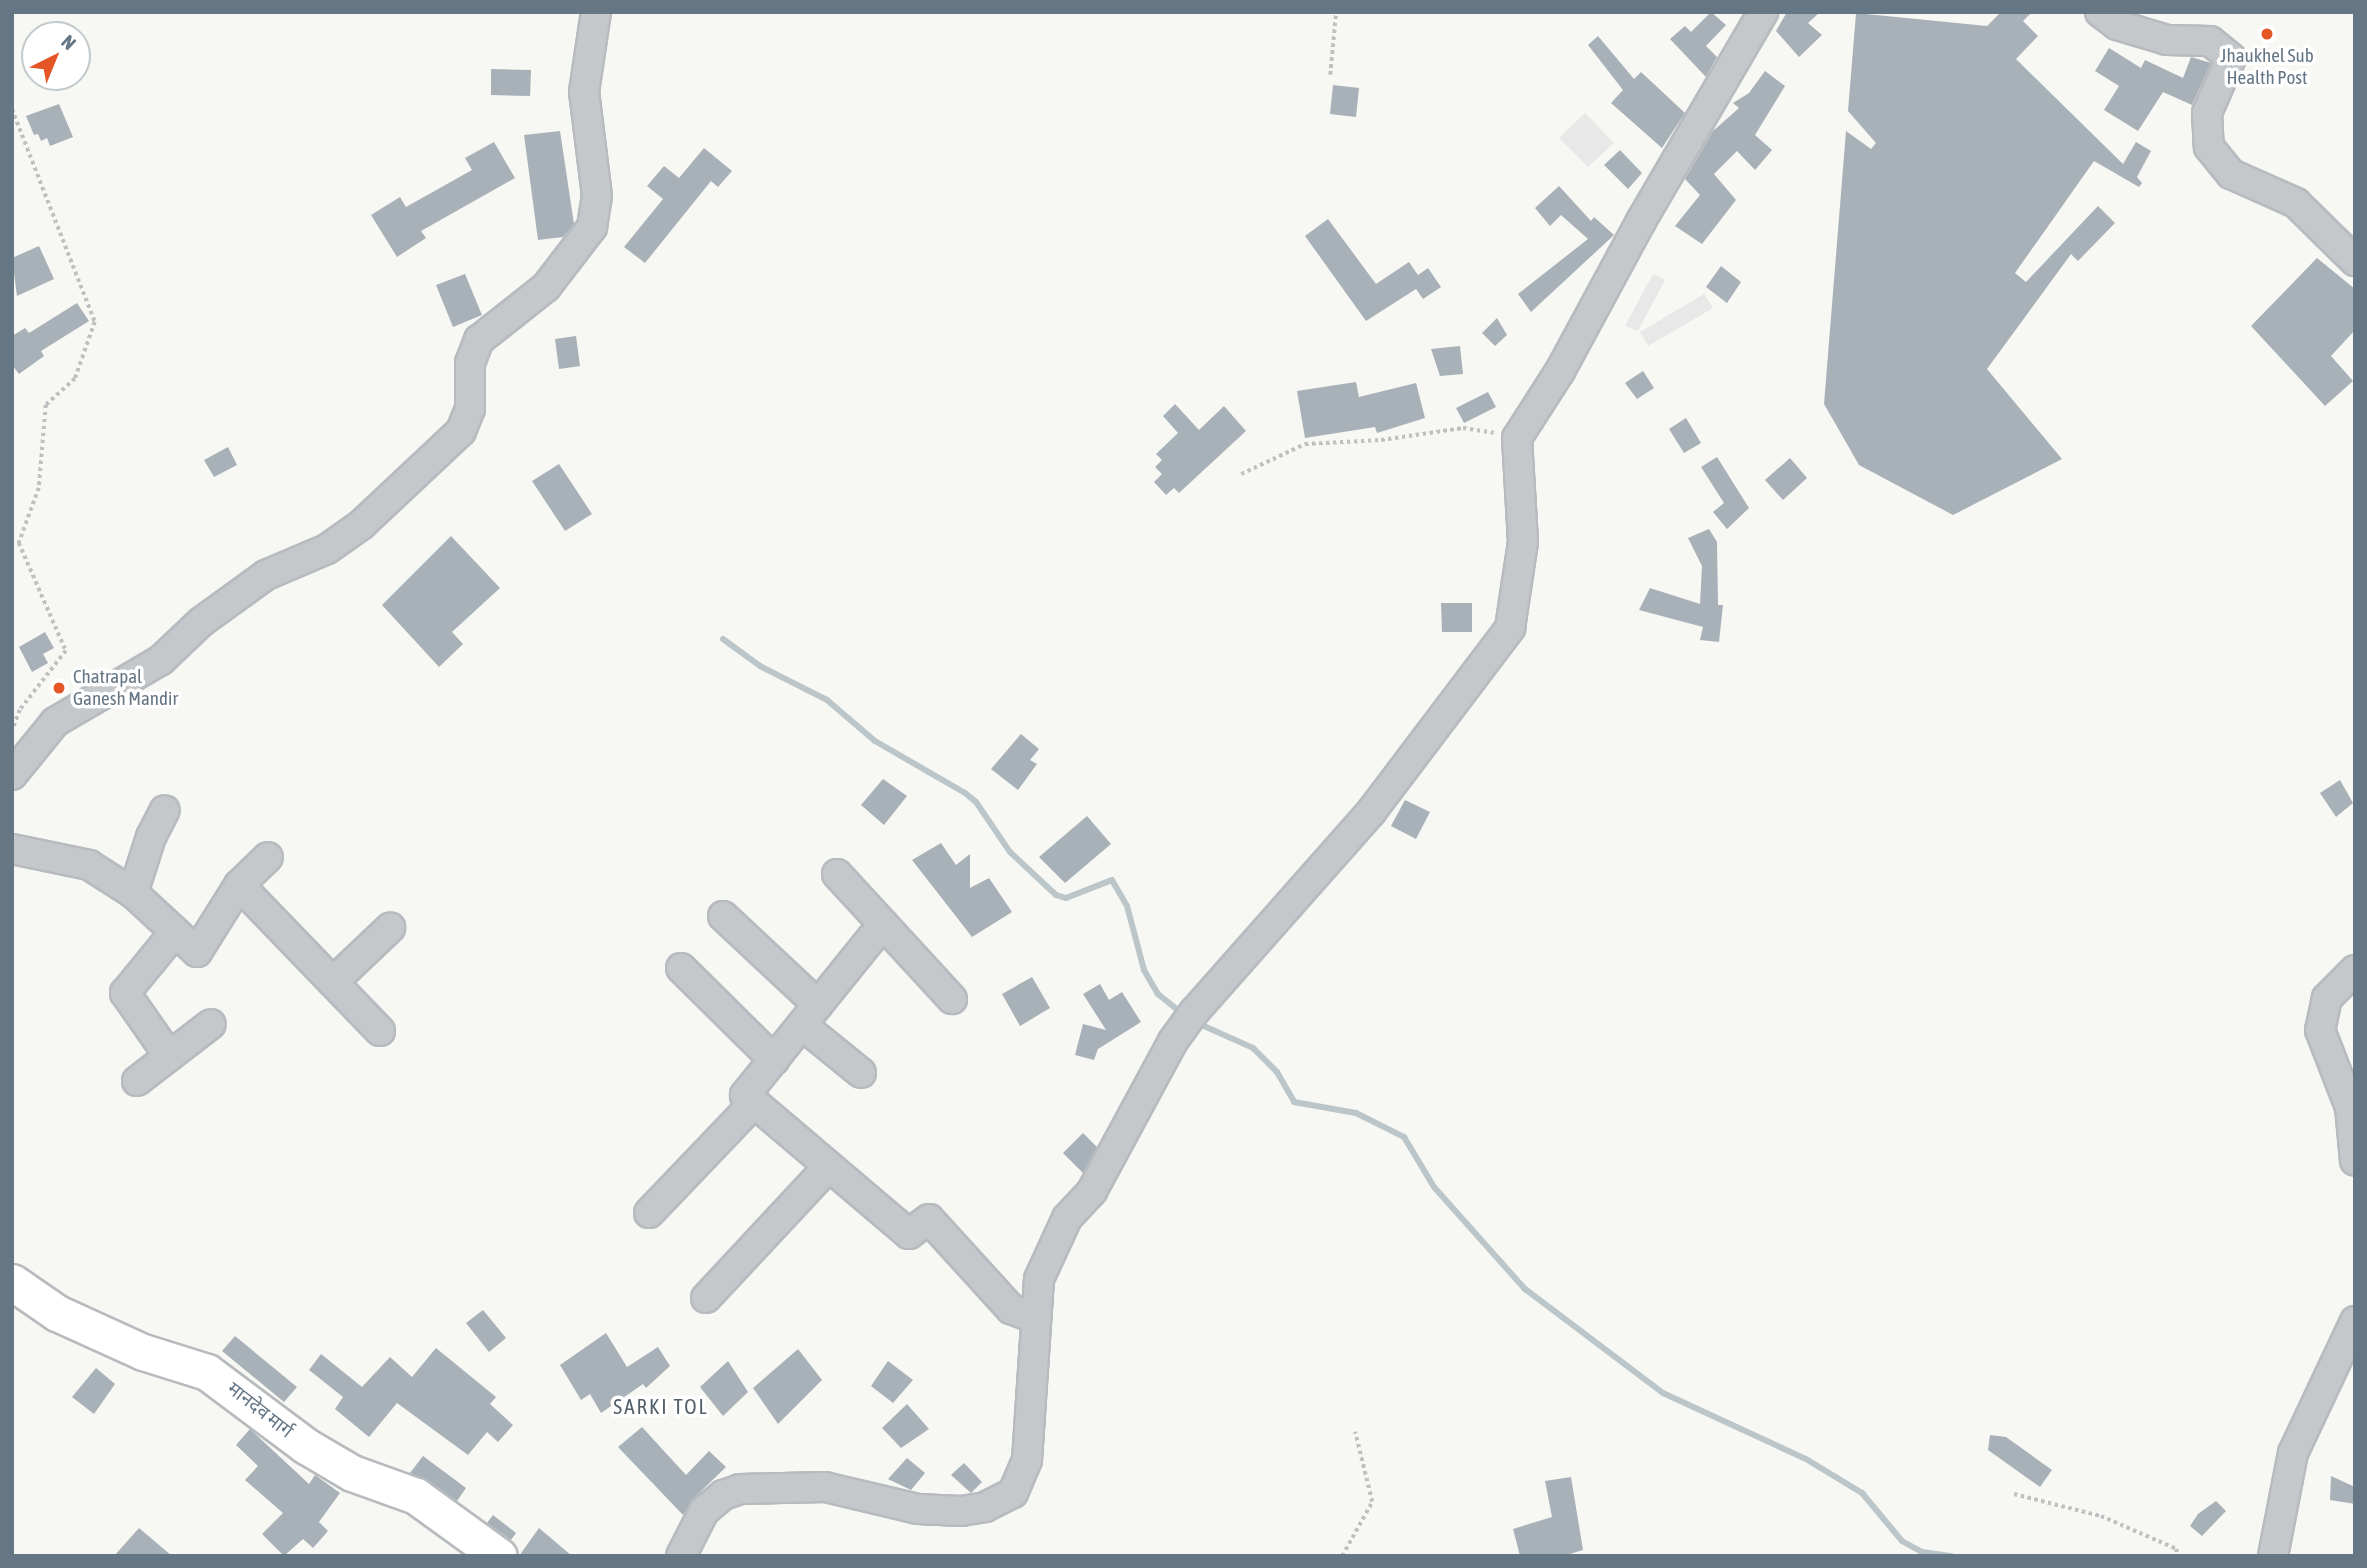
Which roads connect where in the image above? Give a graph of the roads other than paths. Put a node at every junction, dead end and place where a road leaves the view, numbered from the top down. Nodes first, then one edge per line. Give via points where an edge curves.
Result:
1 (596, 12) edge
2 (1763, 12) edge
3 (2100, 12) edge
4 (2355, 261) edge
5 (12, 775) edge
6 (165, 810) dead end
7 (12, 849) edge
8 (268, 857) dead end
9 (837, 874) dead end
10 (239, 885) junction
11 (133, 893) junction
12 (723, 916) dead end
13 (883, 924) junction
14 (390, 928) dead end
15 (175, 932) junction
16 (681, 968) dead end
17 (2355, 970) edge
18 (333, 982) junction
19 (952, 999) dead end
20 (810, 1015) junction
21 (211, 1024) dead end
22 (380, 1031) dead end
23 (169, 1056) junction
24 (774, 1060) junction
25 (861, 1073) dead end
26 (137, 1081) dead end
27 (754, 1103) junction
28 (2355, 1161) edge
29 (829, 1166) junction
30 (649, 1213) dead end
31 (12, 1282) edge
32 (706, 1298) dead end
33 (1035, 1318) junction
34 (2355, 1321) edge
35 (499, 1556) edge
36 (681, 1556) edge
37 (2273, 1556) edge

1 - 5 street via 584,92 597,196 592,227 547,287 479,340 470,363 470,409 461,431 361,525 327,549 266,575 201,622 161,660 55,722
2 - 33 street via 1560,371 1517,438 1523,542 1510,628 1379,802 1172,1041 1092,1191 1067,1218 1039,1279
3 - 4 street via 2116,25 2167,40 2210,41 2231,58 2207,113 2209,147 2231,174 2296,203
6 - 11 street
7 - 11 street via 89,865
8 - 10 street
9 - 13 street
10 - 15 street via 197,952
10 - 18 street
11 - 15 street
12 - 20 street
13 - 19 street
13 - 20 street
14 - 18 street
15 - 23 street via 125,993
16 - 24 street
17 - 28 street via 2327,998 2320,1030 2350,1107
18 - 22 street
20 - 24 street
20 - 25 street
21 - 23 street
23 - 26 street
24 - 27 street via 745,1095
27 - 29 street
27 - 30 street
29 - 32 street
29 - 33 street via 909,1234 929,1219 1011,1309
31 - 35 main road, मानदेव मार्ग via 57,1313 118,1341 208,1372 306,1446 352,1473 416,1496
33 - 36 street via 1027,1460 1020,1482 1002,1500 961,1511 918,1509 825,1487 740,1489 723,1495 704,1511
34 - 37 street via 2293,1453

